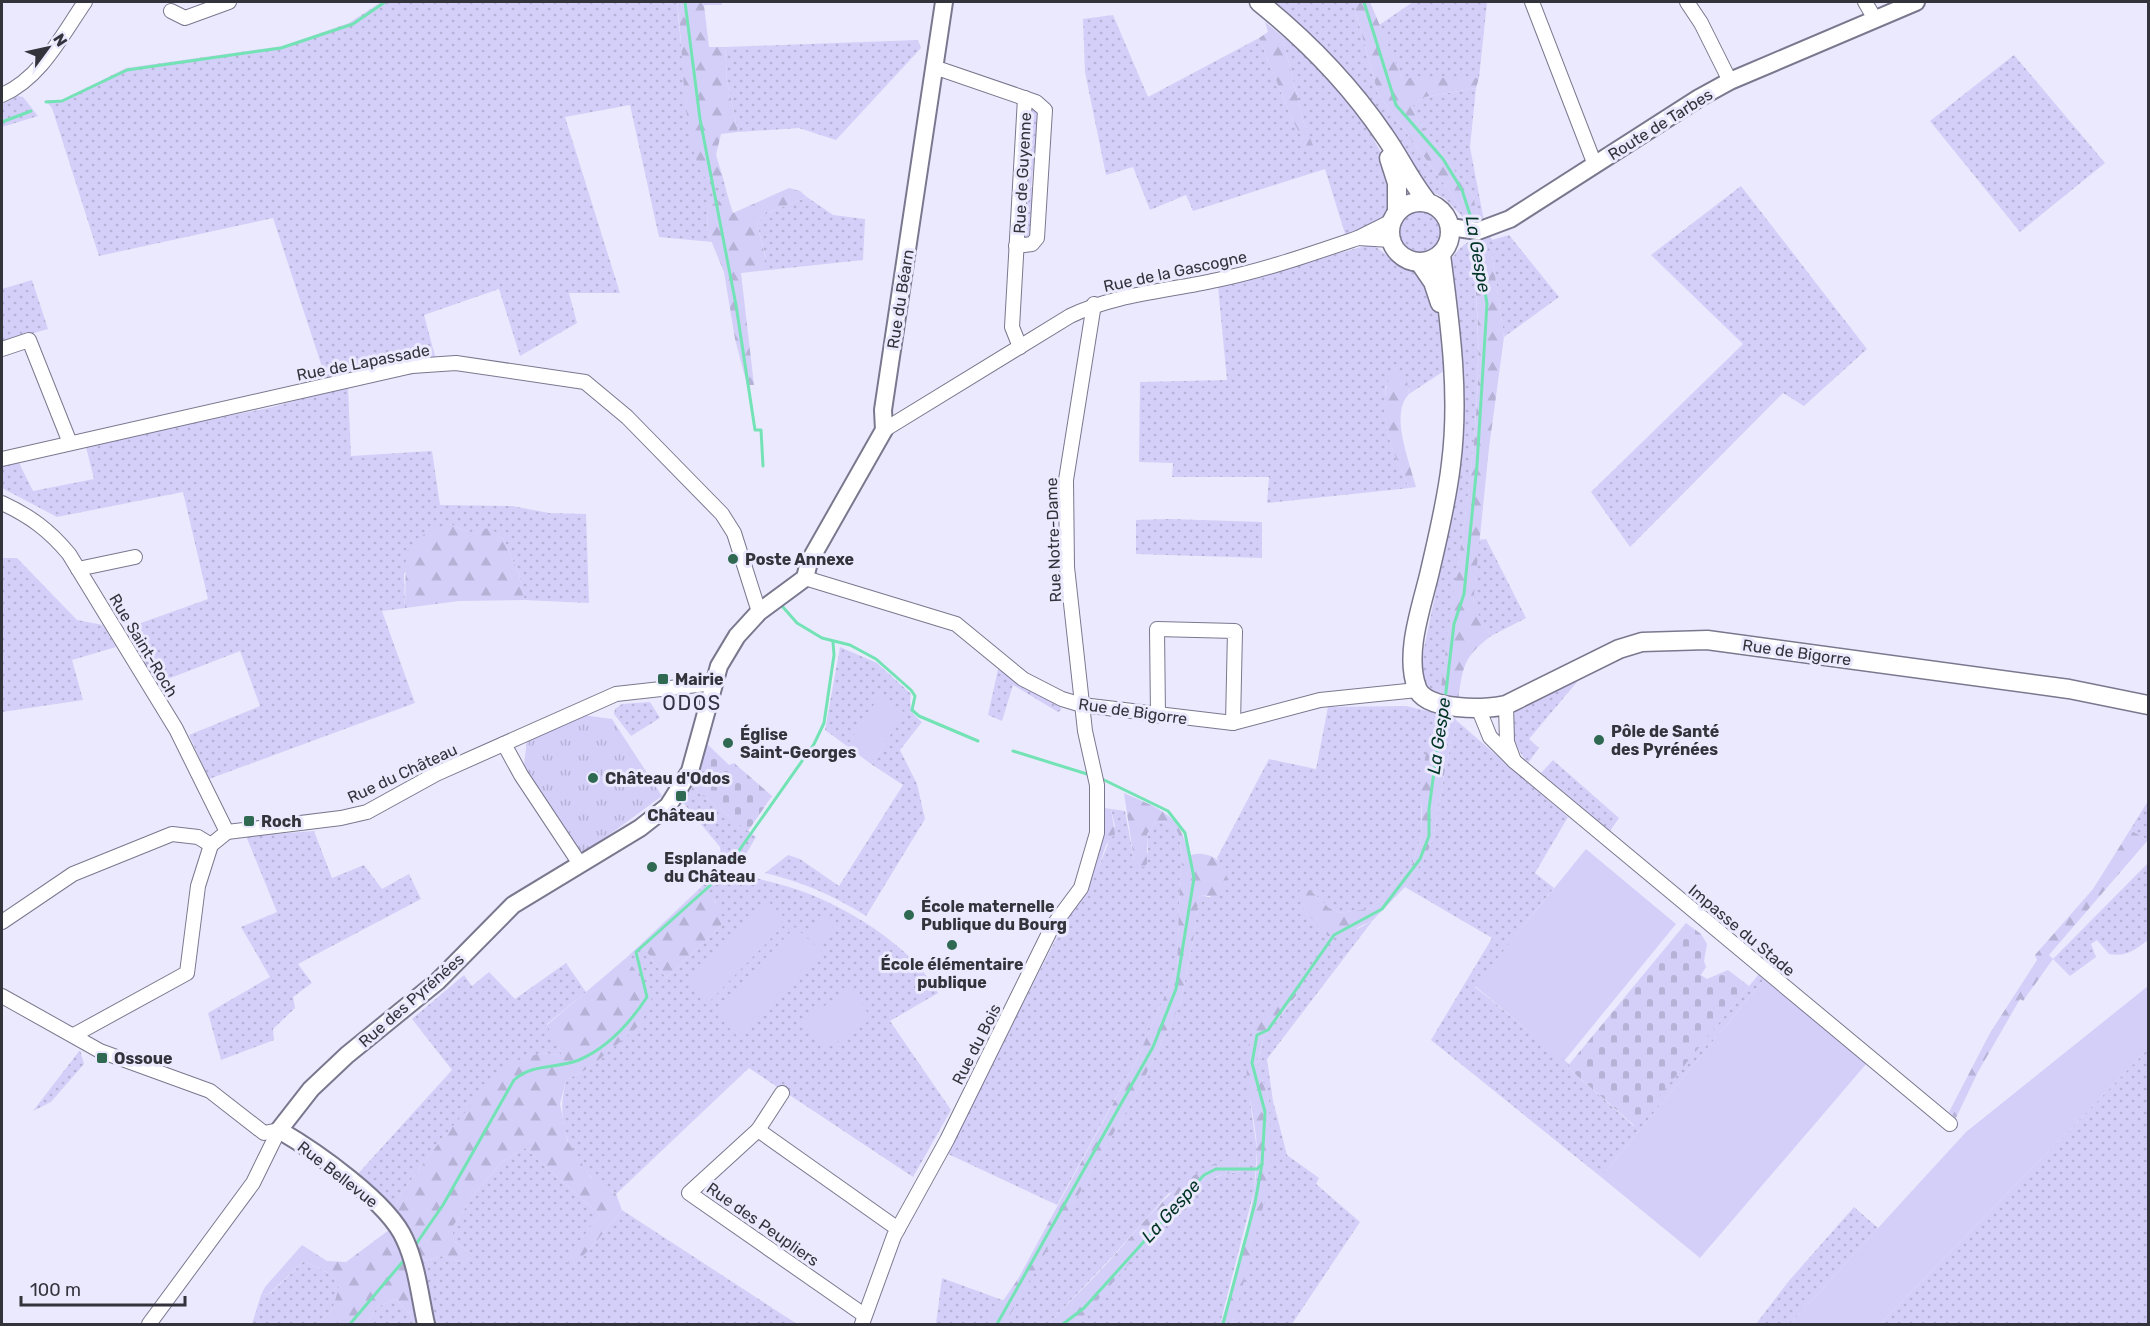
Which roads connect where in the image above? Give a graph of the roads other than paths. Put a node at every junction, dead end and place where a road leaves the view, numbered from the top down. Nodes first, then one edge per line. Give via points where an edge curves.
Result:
1 (85, 2) edge
2 (229, 2) edge
3 (944, 2) edge
4 (1259, 2) edge
5 (1532, 2) edge
6 (1687, 2) edge
7 (1865, 2) edge
8 (1916, 2) edge
9 (171, 11) dead end
10 (1875, 19) junction
11 (934, 68) junction
12 (1730, 81) junction
13 (2, 95) edge
14 (1024, 98) junction
15 (1362, 106) junction
16 (1595, 165) junction
17 (1426, 200) junction
18 (1395, 216) junction
19 (1450, 227) junction
20 (1358, 238) junction
21 (1391, 240) junction
22 (1016, 246) junction
23 (1441, 255) junction
24 (1420, 262) junction
25 (1094, 304) junction
26 (1451, 336) junction
27 (1020, 347) junction
28 (2, 349) edge
29 (884, 430) junction
30 (70, 442) junction
31 (2, 459) edge
32 (2, 503) edge
33 (135, 557) dead end
34 (78, 569) junction
35 (805, 578) junction
36 (759, 612) junction
37 (715, 683) junction
38 (1417, 690) junction
39 (1082, 705) junction
40 (1506, 705) junction
41 (2148, 705) edge
42 (1479, 710) junction
43 (1158, 716) junction
44 (1233, 723) junction
45 (504, 744) junction
46 (1514, 761) junction
47 (227, 832) junction
48 (211, 845) junction
49 (580, 864) junction
50 (2, 921) edge
51 (2, 996) edge
52 (75, 1035) junction
53 (782, 1093) dead end
54 (1950, 1124) dead end
55 (279, 1130) junction
56 (758, 1130) junction
57 (898, 1229) junction
58 (863, 1320) edge
59 (149, 1324) edge
60 (426, 1324) edge

1 - 13 street via 44,63
2 - 9 street via 185,18
3 - 11 street, Rue du Béarn
4 - 15 main road via 1292,28
5 - 16 street
6 - 12 street
7 - 10 street
8 - 10 street, Route de Tarbes
10 - 12 street, Route de Tarbes
11 - 14 street, Rue de Guyenne
11 - 29 street, Rue du Béarn via 883,410
12 - 16 street, Route de Tarbes
14 - 22 street, Rue de Guyenne
14 - 22 street, Rue de Guyenne via 1041,104 1045,110 1037,238 1032,244
15 - 17 main road
15 - 18 main road via 1388,156 1396,183
16 - 19 street, Route de Tarbes via 1510,219 1478,230
17 - 18 main road via 1406,205
17 - 19 main road via 1443,211
18 - 20 street, Rue de la Gascogne
18 - 21 main road
19 - 23 main road via 1448,244
20 - 21 street, Rue de la Gascogne
20 - 25 street, Rue de la Gascogne via 1220,280
21 - 24 main road via 1403,257
22 - 27 street, Rue de Guyenne via 1012,327
23 - 24 main road
23 - 26 main road
24 - 26 main road via 1433,282
25 - 27 street, Rue de la Gascogne
25 - 39 street, Rue Notre-Dame via 1066,480 1067,567
26 - 38 main road via 1455,421 1451,465 1414,641
27 - 29 street, Rue de la Gascogne
28 - 30 street via 29,340
29 - 35 street, Rue du Béarn via 809,562
30 - 31 street, Rue de Lapassade
30 - 36 street, Rue de Lapassade via 412,366 456,363 585,382 627,417 722,514 734,533
32 - 34 street, Rue Saint-Roch via 30,516 51,532
33 - 34 street
34 - 47 street, Rue Saint-Roch via 176,729
35 - 36 street, Rue des Pyrénées
35 - 39 street, Rue de Bigorre via 956,624 1023,679
36 - 37 street, Rue des Pyrénées via 737,636 719,666
37 - 45 street, Rue du Château via 616,693
37 - 49 street, Rue des Pyrénées via 690,771 668,806
38 - 42 main road, Rue de Bigorre via 1433,701
38 - 44 street, Rue de Bigorre via 1320,700
39 - 43 street, Rue de Bigorre
39 - 57 street, Rue du Bois via 1097,795 1097,833 1081,888 1052,927 947,1140
40 - 41 main road, Rue de Bigorre via 1642,642 1707,640 2022,682
40 - 42 main road, Rue de Bigorre
40 - 46 street via 1507,742
42 - 46 street, Impasse du Stade via 1490,737
43 - 44 street, Rue de Bigorre
43 - 44 street via 1157,629 1235,632
45 - 47 street, Rue du Château via 436,774 367,812
45 - 49 street
46 - 54 street, Impasse du Stade
47 - 48 street
48 - 50 street via 198,837 172,834 73,874
48 - 52 street via 198,886 187,973
49 - 55 street, Rue des Pyrénées via 545,883 496,919 438,981 311,1089
51 - 52 street
52 - 55 street via 100,1051 210,1091 264,1133
53 - 56 street, Rue des Peupliers
55 - 59 street, Rue des Pyrénées via 254,1183
55 - 60 street, Rue Bellevue via 374,1198 406,1241
56 - 57 street
56 - 58 street, Rue des Peupliers via 689,1193
57 - 58 street, Rue du Bois

